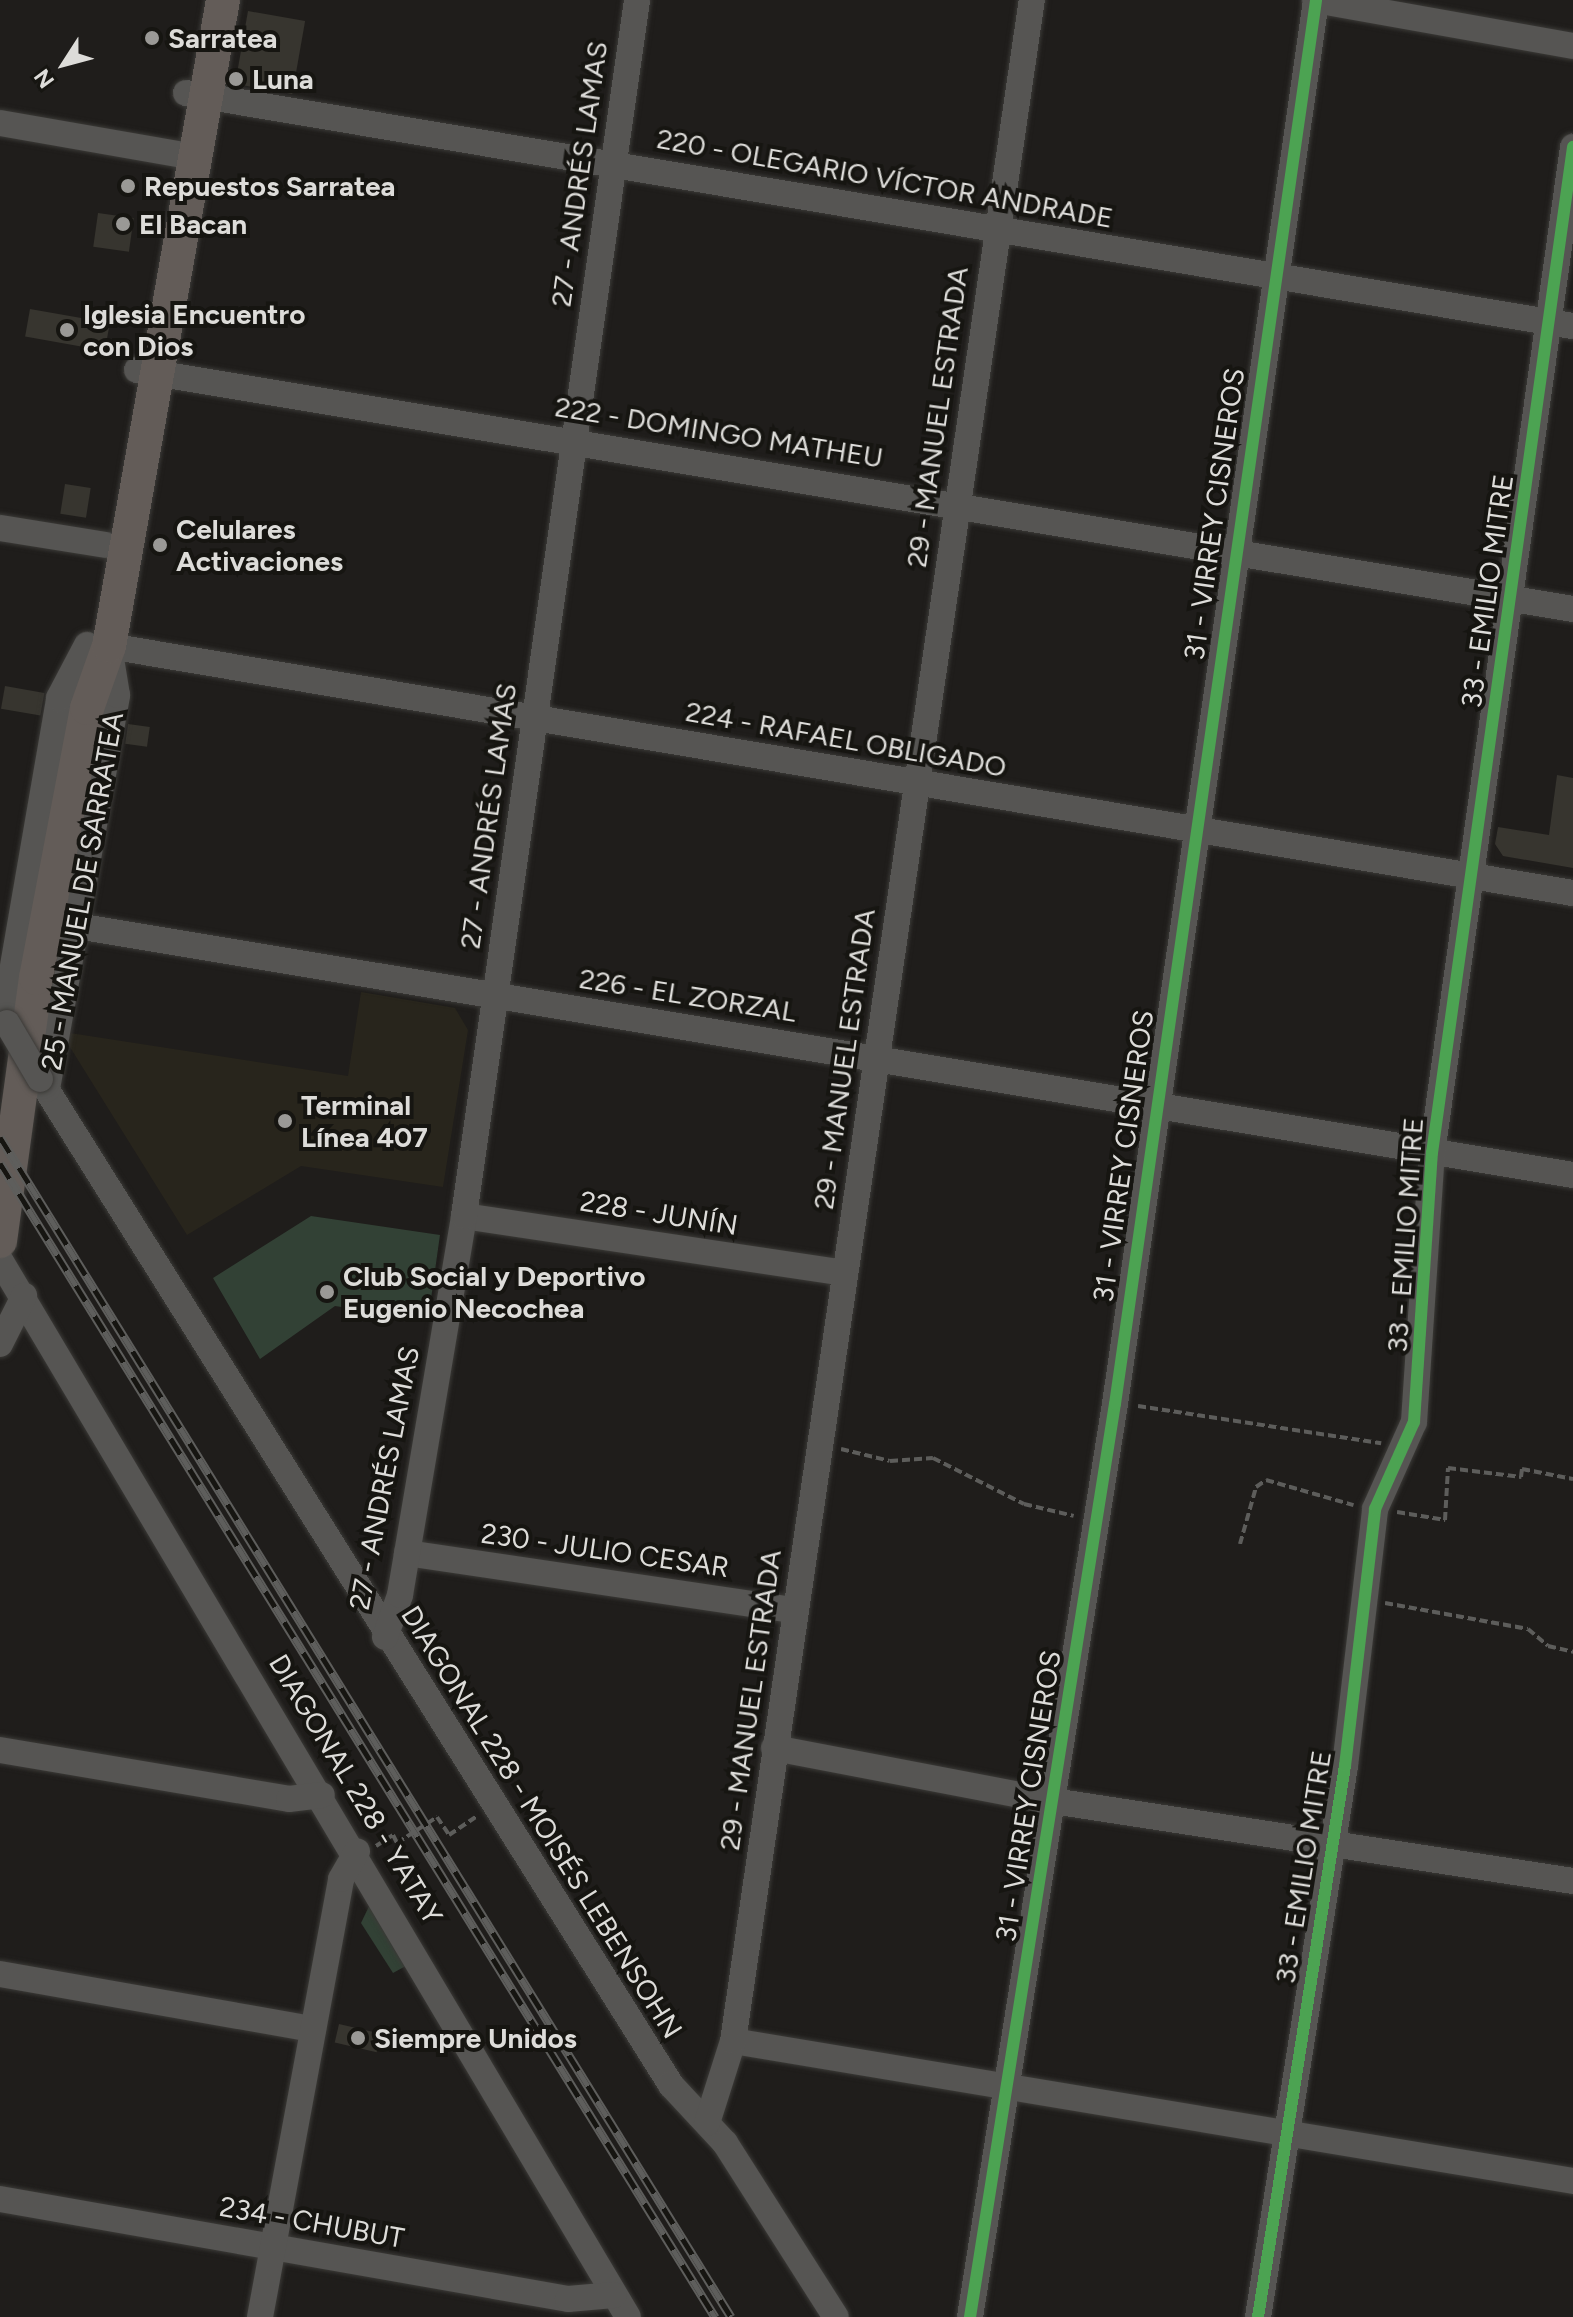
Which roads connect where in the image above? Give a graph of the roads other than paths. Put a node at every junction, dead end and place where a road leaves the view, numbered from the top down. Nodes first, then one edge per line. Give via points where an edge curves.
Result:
1 (203, 0) edge
2 (223, 0) edge
3 (637, 0) edge
4 (1032, 0) edge
5 (1315, 0) edge
6 (1573, 46) edge
7 (195, 94) junction
8 (0, 123) edge
9 (1573, 147) edge
10 (185, 155) junction
11 (613, 163) junction
12 (997, 229) junction
13 (1273, 278) junction
14 (1547, 321) junction
15 (1573, 326) edge
16 (148, 372) junction
17 (573, 440) junction
18 (956, 504) junction
19 (0, 528) edge
20 (106, 545) junction
21 (1233, 551) junction
22 (1512, 599) junction
23 (1573, 609) edge
24 (98, 645) junction
25 (533, 716) junction
26 (917, 785) junction
27 (1194, 829) junction
28 (1470, 876) junction
29 (1573, 893) edge
30 (77, 926) junction
31 (11, 932) edge
32 (36, 978) junction
33 (497, 995) junction
34 (4, 1017) edge
35 (875, 1058) junction
36 (43, 1084) junction
37 (1153, 1102) junction
38 (0, 1118) edge
39 (1432, 1153) junction
40 (1573, 1175) edge
41 (464, 1216) junction
42 (2, 1257) edge
43 (845, 1273) junction
44 (24, 1296) junction
45 (0, 1344) edge
46 (407, 1553) junction
47 (794, 1610) junction
48 (385, 1637) junction
49 (774, 1748) junction
50 (0, 1750) edge
51 (322, 1795) junction
52 (1053, 1801) junction
53 (1330, 1842) junction
54 (368, 1848) junction
55 (1573, 1881) edge
56 (0, 1974) edge
57 (313, 2029) junction
58 (733, 2041) junction
59 (1004, 2087) junction
60 (707, 2123) junction
61 (1287, 2131) junction
62 (1573, 2181) edge
63 (0, 2199) edge
64 (272, 2247) junction
65 (614, 2295) junction
66 (260, 2317) edge
67 (628, 2317) edge
68 (836, 2317) edge
69 (970, 2317) edge
70 (1258, 2317) edge

1 - 7 main road
2 - 7 main road
3 - 11 street, 27 - ANDRÉS LAMAS
4 - 12 street, 29 - MANUEL ESTRADA
5 - 6 street
5 - 13 street, 31 - VIRREY CISNEROS
7 - 10 main road
7 - 11 street, 220 - OLEGARIO VÍCTOR ANDRADE
8 - 10 street
9 - 14 street, 33 - EMILIO MITRE
10 - 16 main road
11 - 12 street, 220 - OLEGARIO VÍCTOR ANDRADE
11 - 17 street, 27 - ANDRÉS LAMAS
12 - 13 street, 220 - OLEGARIO VÍCTOR ANDRADE
12 - 18 street, 29 - MANUEL ESTRADA
13 - 14 street, 220 - OLEGARIO VÍCTOR ANDRADE
13 - 21 street, 31 - VIRREY CISNEROS
14 - 15 street, 220 - OLEGARIO VÍCTOR ANDRADE
14 - 22 street, 33 - EMILIO MITRE
16 - 17 street, 222 - DOMINGO MATHEU
16 - 20 main road
16 - 24 main road, 25 - MANUEL DE SARRATEA
17 - 18 street, 222 - DOMINGO MATHEU
17 - 25 street, 27 - ANDRÉS LAMAS
18 - 21 street, 222 - DOMINGO MATHEU
18 - 26 street, 29 - MANUEL ESTRADA
19 - 20 street
20 - 24 main road
21 - 22 street, 222 - DOMINGO MATHEU
21 - 27 street, 31 - VIRREY CISNEROS
22 - 23 street, 222 - DOMINGO MATHEU
22 - 28 street, 33 - EMILIO MITRE
24 - 25 street, 224 - RAFAEL OBLIGADO
24 - 30 street, 25 - MANUEL DE SARRATEA via 117,695
24 - 31 street via 59,698
24 - 32 main road
25 - 26 street, 224 - RAFAEL OBLIGADO
25 - 33 street, 27 - ANDRÉS LAMAS
26 - 27 street, 224 - RAFAEL OBLIGADO
26 - 35 street, 29 - MANUEL ESTRADA
27 - 28 street, 224 - RAFAEL OBLIGADO
27 - 37 street, 31 - VIRREY CISNEROS
28 - 29 street, 224 - RAFAEL OBLIGADO
28 - 39 street, 33 - EMILIO MITRE
30 - 33 street, 226 - EL ZORZAL
30 - 36 street, 25 - MANUEL DE SARRATEA
31 - 34 street
32 - 38 main road via 13,1041
32 - 42 main road
33 - 35 street, 226 - EL ZORZAL
33 - 41 street, 27 - ANDRÉS LAMAS
34 - 36 street, DIAGONAL 228 - MOISÉS LEBENSOHN, bridge
35 - 37 street, 226 - EL ZORZAL
35 - 43 street, 29 - MANUEL ESTRADA
36 - 48 street, DIAGONAL 228 - MOISÉS LEBENSOHN
37 - 39 street, 226 - EL ZORZAL
37 - 52 street, 31 - VIRREY CISNEROS via 1115,1404
39 - 40 street, 226 - EL ZORZAL
39 - 53 street, 33 - EMILIO MITRE via 1431,1248 1406,1450 1375,1509
41 - 43 street, 228 - JUNÍN
41 - 46 street, 27 - ANDRÉS LAMAS
42 - 44 street, DIAGONAL 228 - YATAY
43 - 47 street, 29 - MANUEL ESTRADA
44 - 45 street
44 - 51 street, DIAGONAL 228 - YATAY
46 - 47 street, 230 - JULIO CESAR
46 - 48 street, 27 - ANDRÉS LAMAS
47 - 49 street, 29 - MANUEL ESTRADA
48 - 60 street, DIAGONAL 228 - MOISÉS LEBENSOHN via 671,2085
49 - 52 street
49 - 58 street, 29 - MANUEL ESTRADA
50 - 51 street via 289,1799
51 - 54 street, DIAGONAL 228 - YATAY
52 - 53 street
52 - 59 street, 31 - VIRREY CISNEROS
53 - 55 street
53 - 61 street, 33 - EMILIO MITRE
54 - 57 street via 341,1879
54 - 65 street, DIAGONAL 228 - YATAY
56 - 57 street
57 - 64 street
58 - 59 street
58 - 60 street, 29 - MANUEL ESTRADA
59 - 61 street
59 - 69 street, 31 - VIRREY CISNEROS
60 - 68 street, DIAGONAL 228 - MOISÉS LEBENSOHN
61 - 62 street
61 - 70 street, 33 - EMILIO MITRE
63 - 64 street, 234 - CHUBUT
64 - 65 street, 234 - CHUBUT via 568,2299
64 - 66 street
65 - 67 street, DIAGONAL 228 - YATAY

